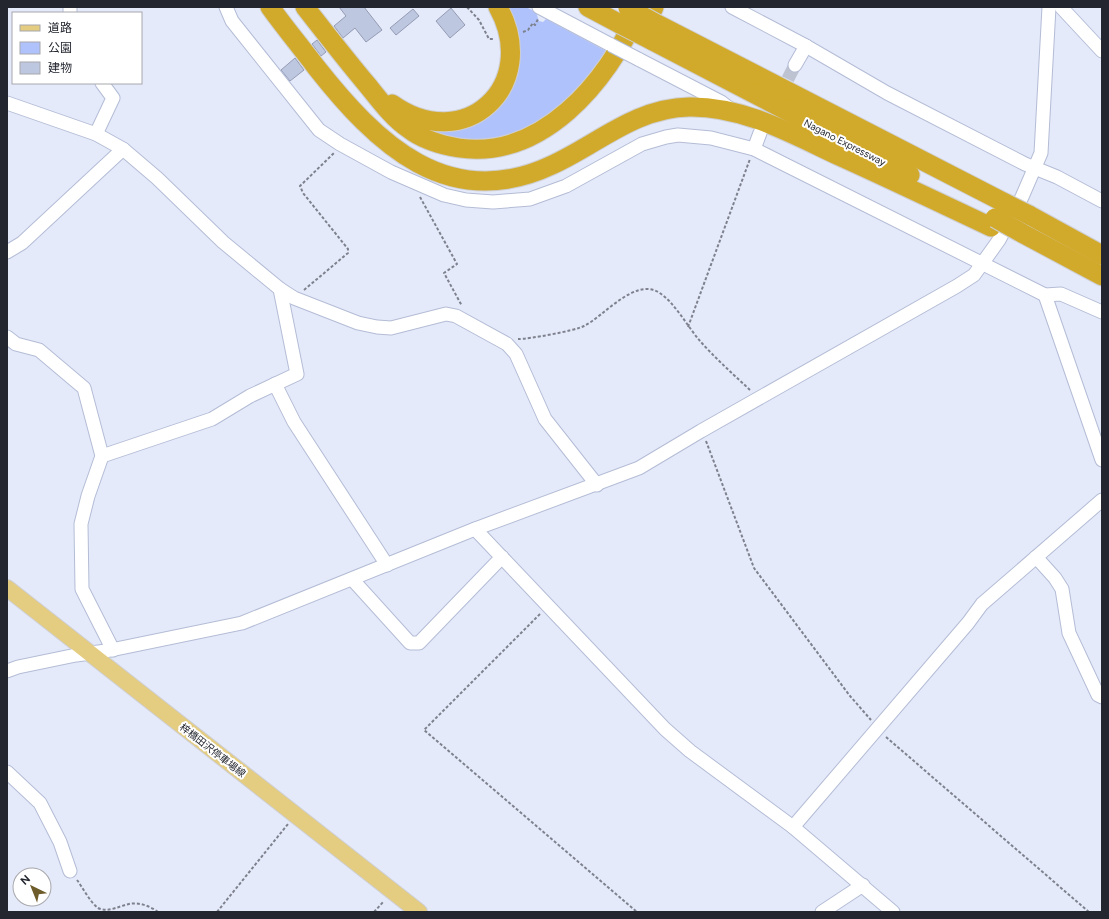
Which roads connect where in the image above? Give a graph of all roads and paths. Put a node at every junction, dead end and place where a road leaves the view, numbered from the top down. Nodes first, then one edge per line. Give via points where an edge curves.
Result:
1 (226, 7) edge
2 (270, 7) edge
3 (305, 7) edge
4 (467, 7) edge
5 (498, 7) edge
6 (588, 7) edge
7 (732, 7) edge
8 (1049, 7) edge
9 (1061, 7) edge
10 (540, 10) edge
11 (628, 12) edge
12 (654, 19) edge
13 (528, 30) dead end
14 (496, 39) dead end
15 (806, 46) junction
16 (1102, 51) edge
17 (795, 65) tunnel mouth
18 (362, 79) junction
19 (103, 84) edge
20 (7, 103) edge
21 (353, 111) junction
22 (735, 112) junction
23 (760, 133) tunnel mouth
24 (96, 134) junction
25 (340, 144) junction
26 (123, 149) junction
27 (754, 149) junction
28 (1035, 168) junction
29 (418, 185) junction
30 (1102, 201) edge
31 (997, 216) junction
32 (7, 252) edge
33 (984, 263) junction
34 (1100, 268) edge
35 (280, 289) junction
36 (1044, 295) junction
37 (294, 298) junction
38 (1102, 312) edge
39 (469, 323) junction
40 (688, 327) junction
41 (7, 337) edge
42 (497, 338) junction
43 (274, 384) junction
44 (759, 398) junction
45 (701, 431) junction
46 (102, 456) junction
47 (1102, 460) edge
48 (597, 485) junction
49 (1102, 500) edge
50 (475, 529) junction
51 (502, 557) junction
52 (1036, 557) junction
53 (387, 565) junction
54 (352, 579) junction
55 (7, 588) edge
56 (548, 605) junction
57 (113, 650) junction
58 (90, 653) junction
59 (7, 671) edge
60 (1102, 697) edge
61 (878, 728) junction
62 (7, 772) edge
63 (296, 815) junction
64 (793, 827) junction
65 (70, 872) joint
66 (863, 885) junction
67 (158, 912) edge
68 (217, 912) edge
69 (419, 912) edge
70 (637, 912) edge
71 (822, 912) edge
72 (894, 912) edge
73 (1089, 912) edge

1 - 25 street via 232,21 312,123
2 - 21 highway
3 - 18 highway
4 - 14 path via 479,20 489,39
5 - 18 highway via 511,40 511,62 505,83 491,102 474,115 451,122 411,116 397,108
6 - 11 highway, Nagano Expressway
7 - 15 street
8 - 28 street via 1041,153
9 - 16 street
10 - 13 path via 535,25 533,23
10 - 22 street, bridge via 721,102
11 - 12 highway, Nagano Expressway, bridge
11 - 18 highway via 615,55 589,89 573,106 544,129 511,145 468,149 436,143 420,136 398,119
12 - 21 highway via 607,85 565,128 544,144 503,159 468,161 444,158 388,134
12 - 31 highway, Nagano Expressway
12 - 31 highway, Nagano Expressway via 778,86
15 - 17 street
15 - 28 street via 887,93
19 - 24 street via 113,98
20 - 24 street
21 - 22 highway via 386,142 413,162 439,173 473,181 507,179 533,173 571,155 621,125 653,112 688,107
22 - 31 highway
23 - 27 street
24 - 26 street
25 - 29 street
25 - 37 path via 300,186 348,249 348,253
26 - 32 street via 22,243
26 - 35 street via 223,242
27 - 29 street via 711,138 666,136 642,144 566,186 530,199 493,202 466,200
27 - 33 street
27 - 40 path
28 - 30 street
28 - 33 street via 999,240
29 - 39 path via 419,194 457,264 444,273
31 - 34 highway, Nagano Expressway, bridge via 1018,236
31 - 34 highway, Nagano Expressway, bridge via 1029,215
33 - 36 street
33 - 44 street via 974,275 957,286
35 - 37 street
35 - 43 street via 297,374
36 - 38 street via 1061,294
36 - 47 street
37 - 39 street via 358,323 376,327 391,328 446,314
39 - 42 street
40 - 42 path via 658,292 650,289 629,294 584,327 534,338
40 - 44 path
41 - 46 street via 16,344 38,350 84,388
42 - 48 street via 516,354 545,419
43 - 46 street via 212,419
43 - 53 street via 294,422
44 - 45 street
45 - 48 street via 639,468
45 - 61 path via 754,568 850,696
46 - 57 street via 81,524 80,572 82,589
48 - 50 street
49 - 52 street
50 - 51 street
50 - 53 street
51 - 54 street via 419,642 410,643
51 - 56 street
52 - 60 street via 1062,589 1069,634 1098,695
52 - 61 street via 982,604
53 - 54 street
54 - 57 street via 242,623
55 - 58 main road, 梓橋田沢停車場線
56 - 64 street via 665,729 690,751
56 - 70 path via 424,730
57 - 58 street
58 - 59 street
58 - 63 main road, 梓橋田沢停車場線
61 - 64 street
61 - 73 path
62 - 65 street via 40,803 60,842
63 - 68 path
63 - 69 main road, 梓橋田沢停車場線
64 - 66 street
65 - 67 path via 98,908 105,910 137,904 148,906
66 - 71 street
66 - 72 street

